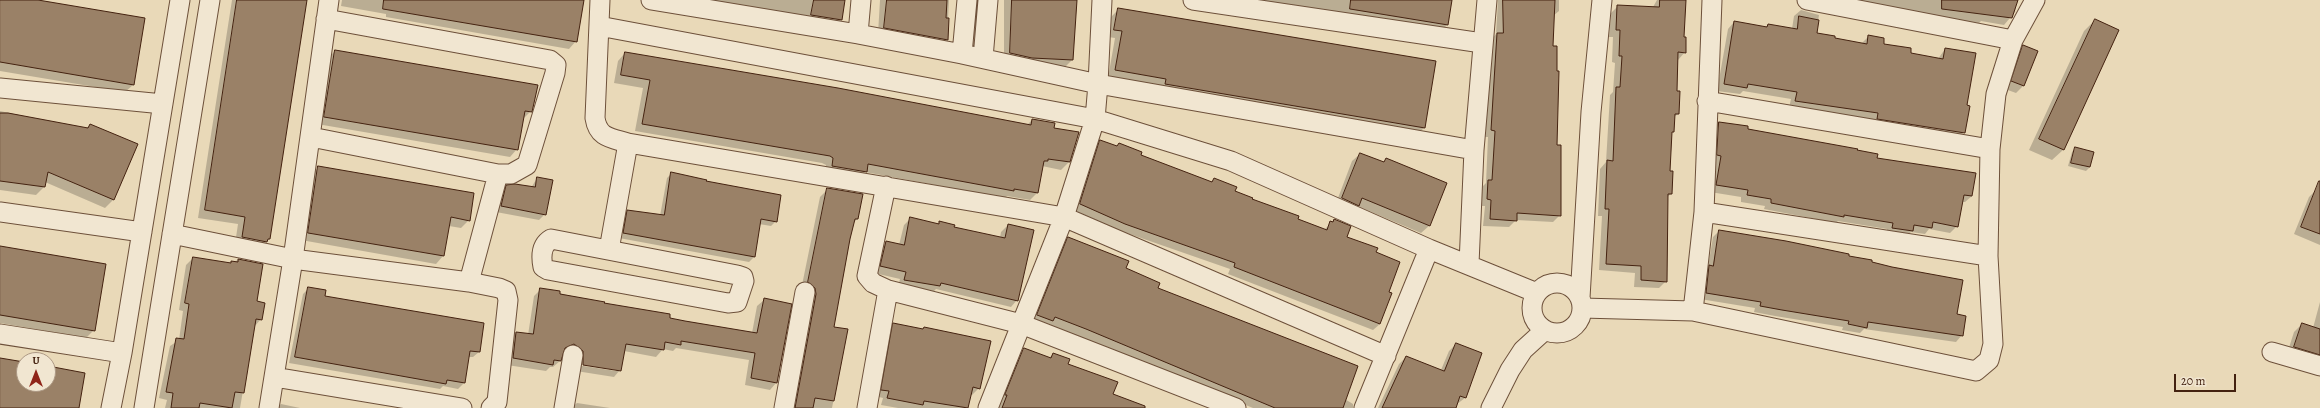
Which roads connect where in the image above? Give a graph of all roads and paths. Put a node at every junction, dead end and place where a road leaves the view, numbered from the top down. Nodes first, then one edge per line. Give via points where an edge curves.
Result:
1 (180, 0) edge
2 (210, 0) edge
3 (329, 0) edge
4 (600, 0) edge
5 (651, 0) edge
6 (861, 0) edge
7 (967, 0) edge
8 (988, 0) edge
9 (1102, 0) edge
10 (1193, 0) edge
11 (1487, 0) edge
12 (1602, 0) edge
13 (1712, 0) edge
14 (1807, 0) edge
15 (2035, 0) edge
16 (326, 19) junction
17 (599, 26) junction
18 (858, 34) junction
19 (2013, 40) junction
20 (1482, 43) junction
21 (962, 54) junction
22 (983, 58) junction
23 (1098, 84) junction
24 (0, 88) edge
25 (1707, 101) junction
26 (163, 104) junction
27 (1095, 119) junction
28 (311, 136) junction
29 (628, 143) junction
30 (1990, 149) junction
31 (1474, 150) junction
32 (152, 169) junction
33 (182, 172) junction
34 (498, 174) junction
35 (886, 186) junction
36 (0, 212) edge
37 (1704, 212) junction
38 (1064, 217) junction
39 (142, 232) junction
40 (172, 234) junction
41 (1429, 249) junction
42 (610, 250) junction
43 (1988, 256) junction
44 (293, 258) junction
45 (1469, 264) junction
46 (469, 282) junction
47 (888, 290) junction
48 (804, 292) dead end
49 (1537, 293) junction
50 (1581, 303) junction
51 (1693, 311) junction
52 (1021, 324) junction
53 (1545, 330) junction
54 (0, 334) edge
55 (2272, 352) dead end
56 (122, 353) junction
57 (573, 354) dead end
58 (1386, 356) junction
59 (2320, 366) edge
60 (274, 377) junction
61 (111, 408) edge
62 (144, 408) edge
63 (269, 408) edge
64 (462, 408) edge
65 (491, 408) edge
66 (564, 408) edge
67 (784, 408) edge
68 (866, 408) edge
69 (988, 408) edge
70 (1236, 408) edge
71 (1364, 408) edge
72 (1491, 408) edge

1 - 26 street
2 - 33 street
3 - 16 street
4 - 17 street
5 - 18 street
6 - 18 street
7 - 21 street
8 - 22 street
9 - 23 street
10 - 20 street
11 - 20 street
12 - 50 street via 1591,112
13 - 25 street
14 - 19 street
15 - 19 street
16 - 28 street
16 - 34 street via 550,60 556,65 527,165 511,174
17 - 27 street
17 - 29 street via 596,129 605,136
18 - 21 street
19 - 30 street via 1996,94
20 - 31 street
21 - 22 street
22 - 23 street
23 - 27 street
23 - 31 street
24 - 26 street
25 - 30 street
25 - 37 street
26 - 32 street
27 - 38 street
27 - 41 street via 1231,161
28 - 34 street
28 - 44 street
29 - 35 street
29 - 42 street
30 - 43 street
31 - 45 street
32 - 33 street
32 - 39 street
33 - 40 street
34 - 46 street
35 - 38 street
35 - 47 street via 867,276 873,284
36 - 39 street
37 - 43 street
37 - 51 street
38 - 52 street
38 - 58 street
39 - 56 street
40 - 44 street
40 - 62 street
41 - 45 street
41 - 58 street
42 - 42 street via 737,275 743,277 744,281 737,302 728,303 548,270 543,267 541,259 543,249 552,239
43 - 51 street via 1993,344 1989,360 1976,371
44 - 46 street
44 - 60 street
45 - 49 street
46 - 65 street via 506,291 508,300 497,402
47 - 52 street
47 - 68 street
48 - 67 street
49 - 50 street via 1544,286 1565,284 1574,290
49 - 53 street via 1532,303 1532,313 1537,323
50 - 51 street
50 - 53 street via 1580,319 1567,331 1552,333
52 - 69 street
52 - 70 street
53 - 72 street via 1523,350
54 - 56 street
55 - 59 street
56 - 61 street
57 - 66 street
58 - 71 street
60 - 63 street
60 - 64 street

